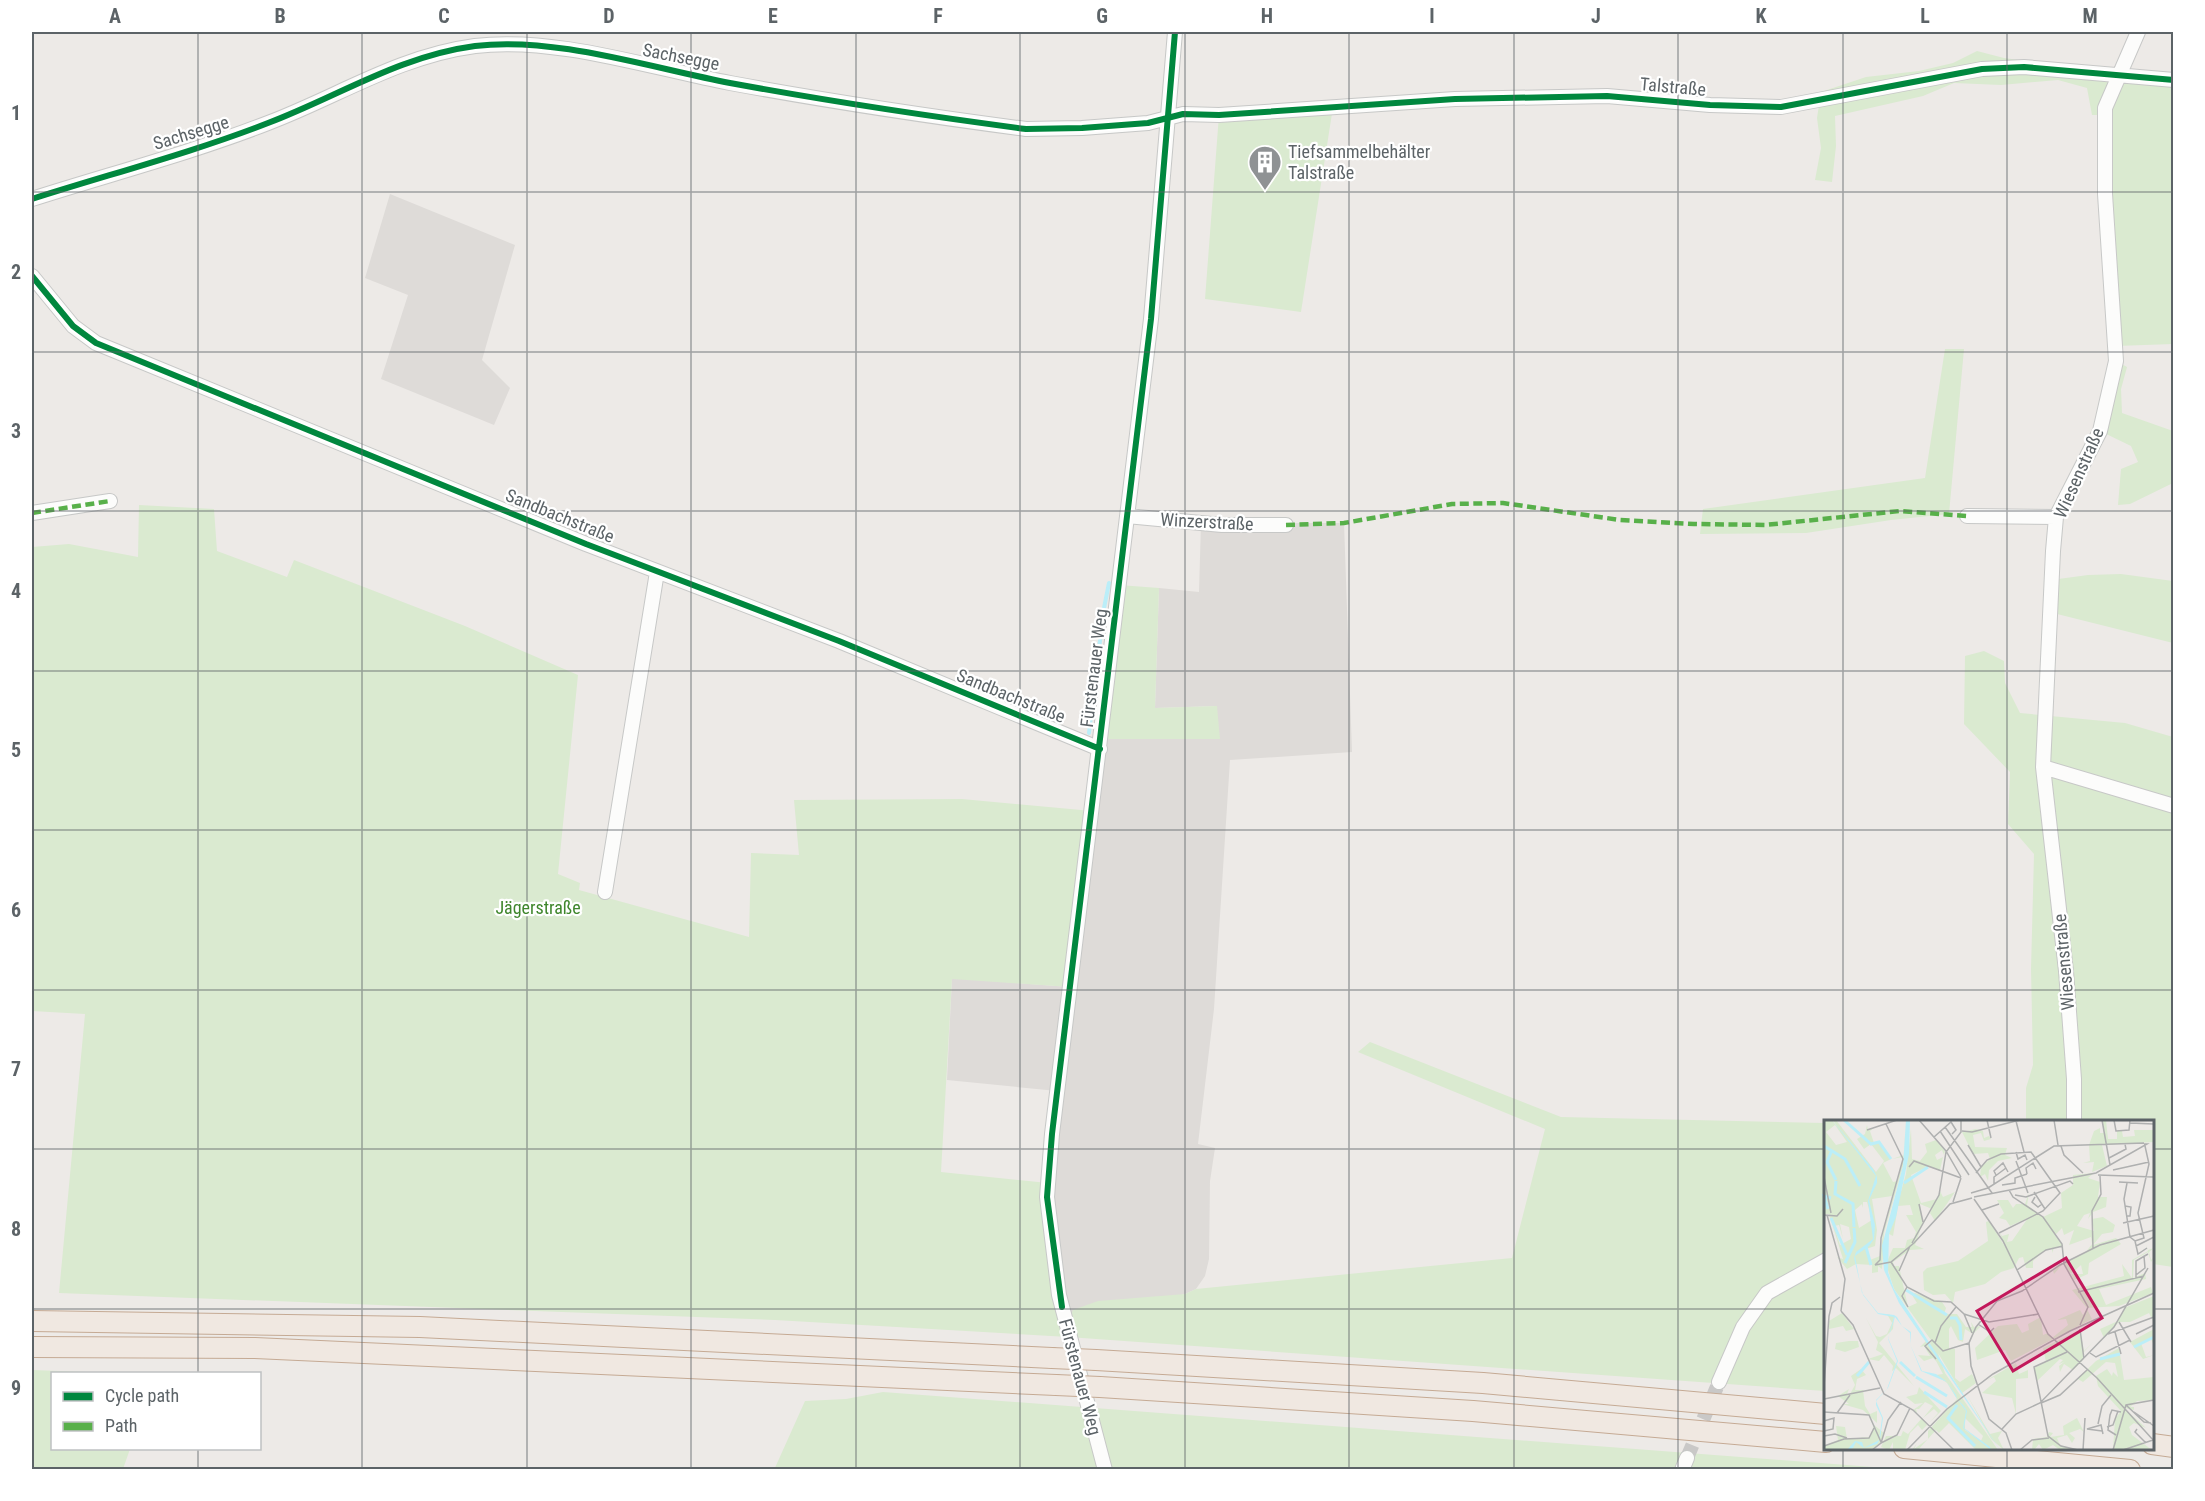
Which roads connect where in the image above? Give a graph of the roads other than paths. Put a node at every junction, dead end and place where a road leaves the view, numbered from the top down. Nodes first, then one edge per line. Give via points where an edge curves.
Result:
1 (1175, 32) edge
2 (2139, 32) edge
3 (2118, 75) junction
4 (2174, 80) edge
5 (1168, 119) junction
6 (32, 199) edge
7 (32, 276) edge
8 (110, 501) dead end
9 (32, 513) edge
10 (1127, 516) junction
11 (1967, 516) dead end
12 (2056, 517) junction
13 (1286, 525) dead end
14 (657, 572) junction
15 (1100, 749) junction
16 (2043, 767) junction
17 (2174, 806) edge
18 (605, 892) dead end
19 (2074, 1120) edge
20 (1824, 1261) edge
21 (32, 1321) edge
22 (32, 1347) edge
23 (1719, 1382) tunnel mouth
24 (1824, 1414) edge
25 (1824, 1442) edge
26 (2154, 1444) edge
27 (2174, 1447) edge
28 (1916, 1450) edge
29 (1105, 1470) edge
30 (2130, 1470) edge

1 - 5 street, Fürstenauer Weg
2 - 3 street, Wiesenstraße
3 - 4 street, Talstraße
3 - 5 street, Talstraße via 2024,67 1982,69 1781,107 1608,96 1467,98 1219,115 1183,114
3 - 12 street, Wiesenstraße via 2105,115 2105,194 2116,361 2100,431
5 - 6 street, Sachsegge via 1026,129 730,83 558,48 498,44 451,50 411,61 255,129
5 - 10 street, Fürstenauer Weg via 1151,319
7 - 14 street, Sandbachstraße via 73,326 96,343
8 - 9 street
10 - 13 street, Winzerstraße via 1222,525
10 - 15 street, Fürstenauer Weg
11 - 12 street
12 - 16 street, Wiesenstraße
14 - 15 street, Sandbachstraße via 839,641
14 - 18 street
15 - 29 street, Fürstenauer Weg via 1047,1197 1059,1295
16 - 17 street
16 - 19 street, Wiesenstraße via 2066,971
20 - 23 street via 1767,1293 1743,1327
21 - 24 highway, bridge via 420,1327 1096,1360 1484,1383
22 - 25 highway, bridge via 255,1348 1100,1387 1473,1411
26 - 27 highway
28 - 30 highway

